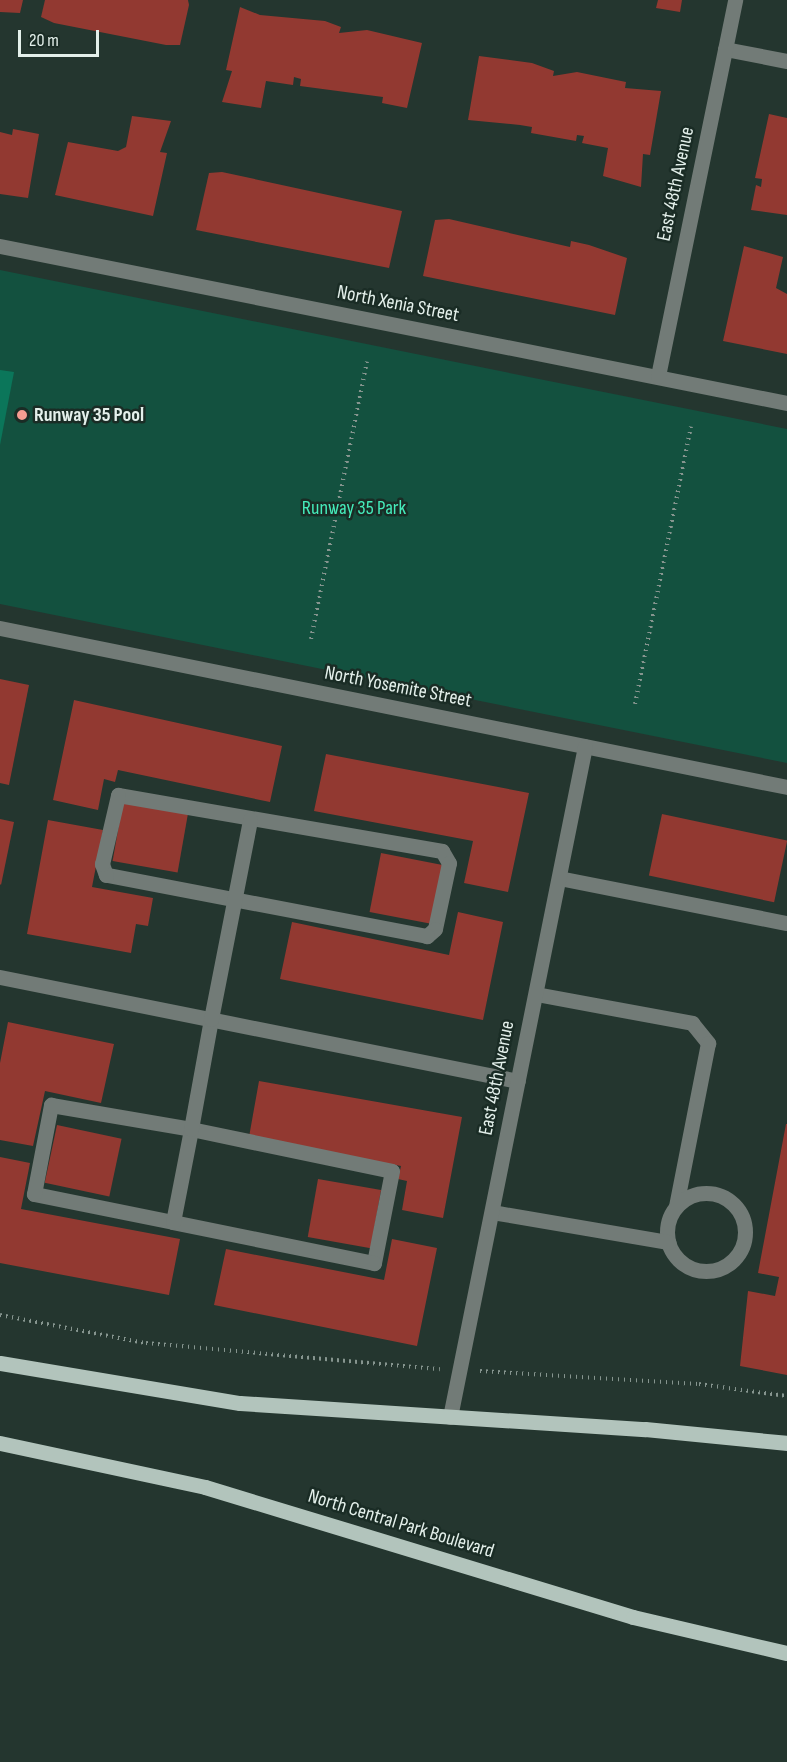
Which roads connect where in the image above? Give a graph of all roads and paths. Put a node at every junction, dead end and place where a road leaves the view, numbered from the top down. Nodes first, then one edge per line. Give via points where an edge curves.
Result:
1 (735, 0) edge
2 (725, 49) junction
3 (787, 62) edge
4 (0, 246) edge
5 (367, 362) dead end
6 (658, 376) junction
7 (787, 403) edge
8 (691, 427) dead end
9 (0, 628) edge
10 (311, 639) dead end
11 (635, 704) dead end
12 (585, 746) junction
13 (787, 787) edge
14 (250, 820) junction
15 (559, 878) junction
16 (234, 903) junction
17 (787, 923) edge
18 (0, 977) edge
19 (536, 994) junction
20 (211, 1019) junction
21 (518, 1081) junction
22 (190, 1129) junction
23 (676, 1206) junction
24 (492, 1212) junction
25 (173, 1222) junction
26 (668, 1242) junction
27 (0, 1315) edge
28 (0, 1363) edge
29 (460, 1370) junction
30 (787, 1396) edge
31 (450, 1417) junction
32 (0, 1443) edge
33 (787, 1443) edge
34 (787, 1653) edge

1 - 2 street, East 48th Avenue
2 - 3 street
2 - 6 street, East 48th Avenue
4 - 6 street, North Xenia Street
5 - 10 path
6 - 7 street, North Xenia Street
8 - 11 path
9 - 12 street, North Yosemite Street
12 - 13 street, North Yosemite Street
12 - 15 street, East 48th Avenue
14 - 16 street
14 - 16 street via 124,794 115,800 102,864 106,875
14 - 16 street via 442,850 449,862 435,929 427,936
15 - 17 street
15 - 19 street, East 48th Avenue
16 - 20 street
18 - 20 street
19 - 21 street, East 48th Avenue
19 - 23 street via 692,1023 708,1043
20 - 21 street
20 - 22 street
21 - 24 street, East 48th Avenue
22 - 25 street
22 - 25 street via 51,1105 34,1194
22 - 25 street via 392,1172 374,1263
23 - 26 street via 668,1223
23 - 26 street via 698,1193 724,1197 741,1215 744,1240 730,1262 707,1271 682,1263
24 - 26 street
24 - 29 street, East 48th Avenue
27 - 29 path via 146,1343
28 - 31 main road via 197,1398
29 - 30 path via 699,1384
29 - 31 street, East 48th Avenue
31 - 33 main road
32 - 34 main road, North Central Park Boulevard via 205,1487 633,1617

